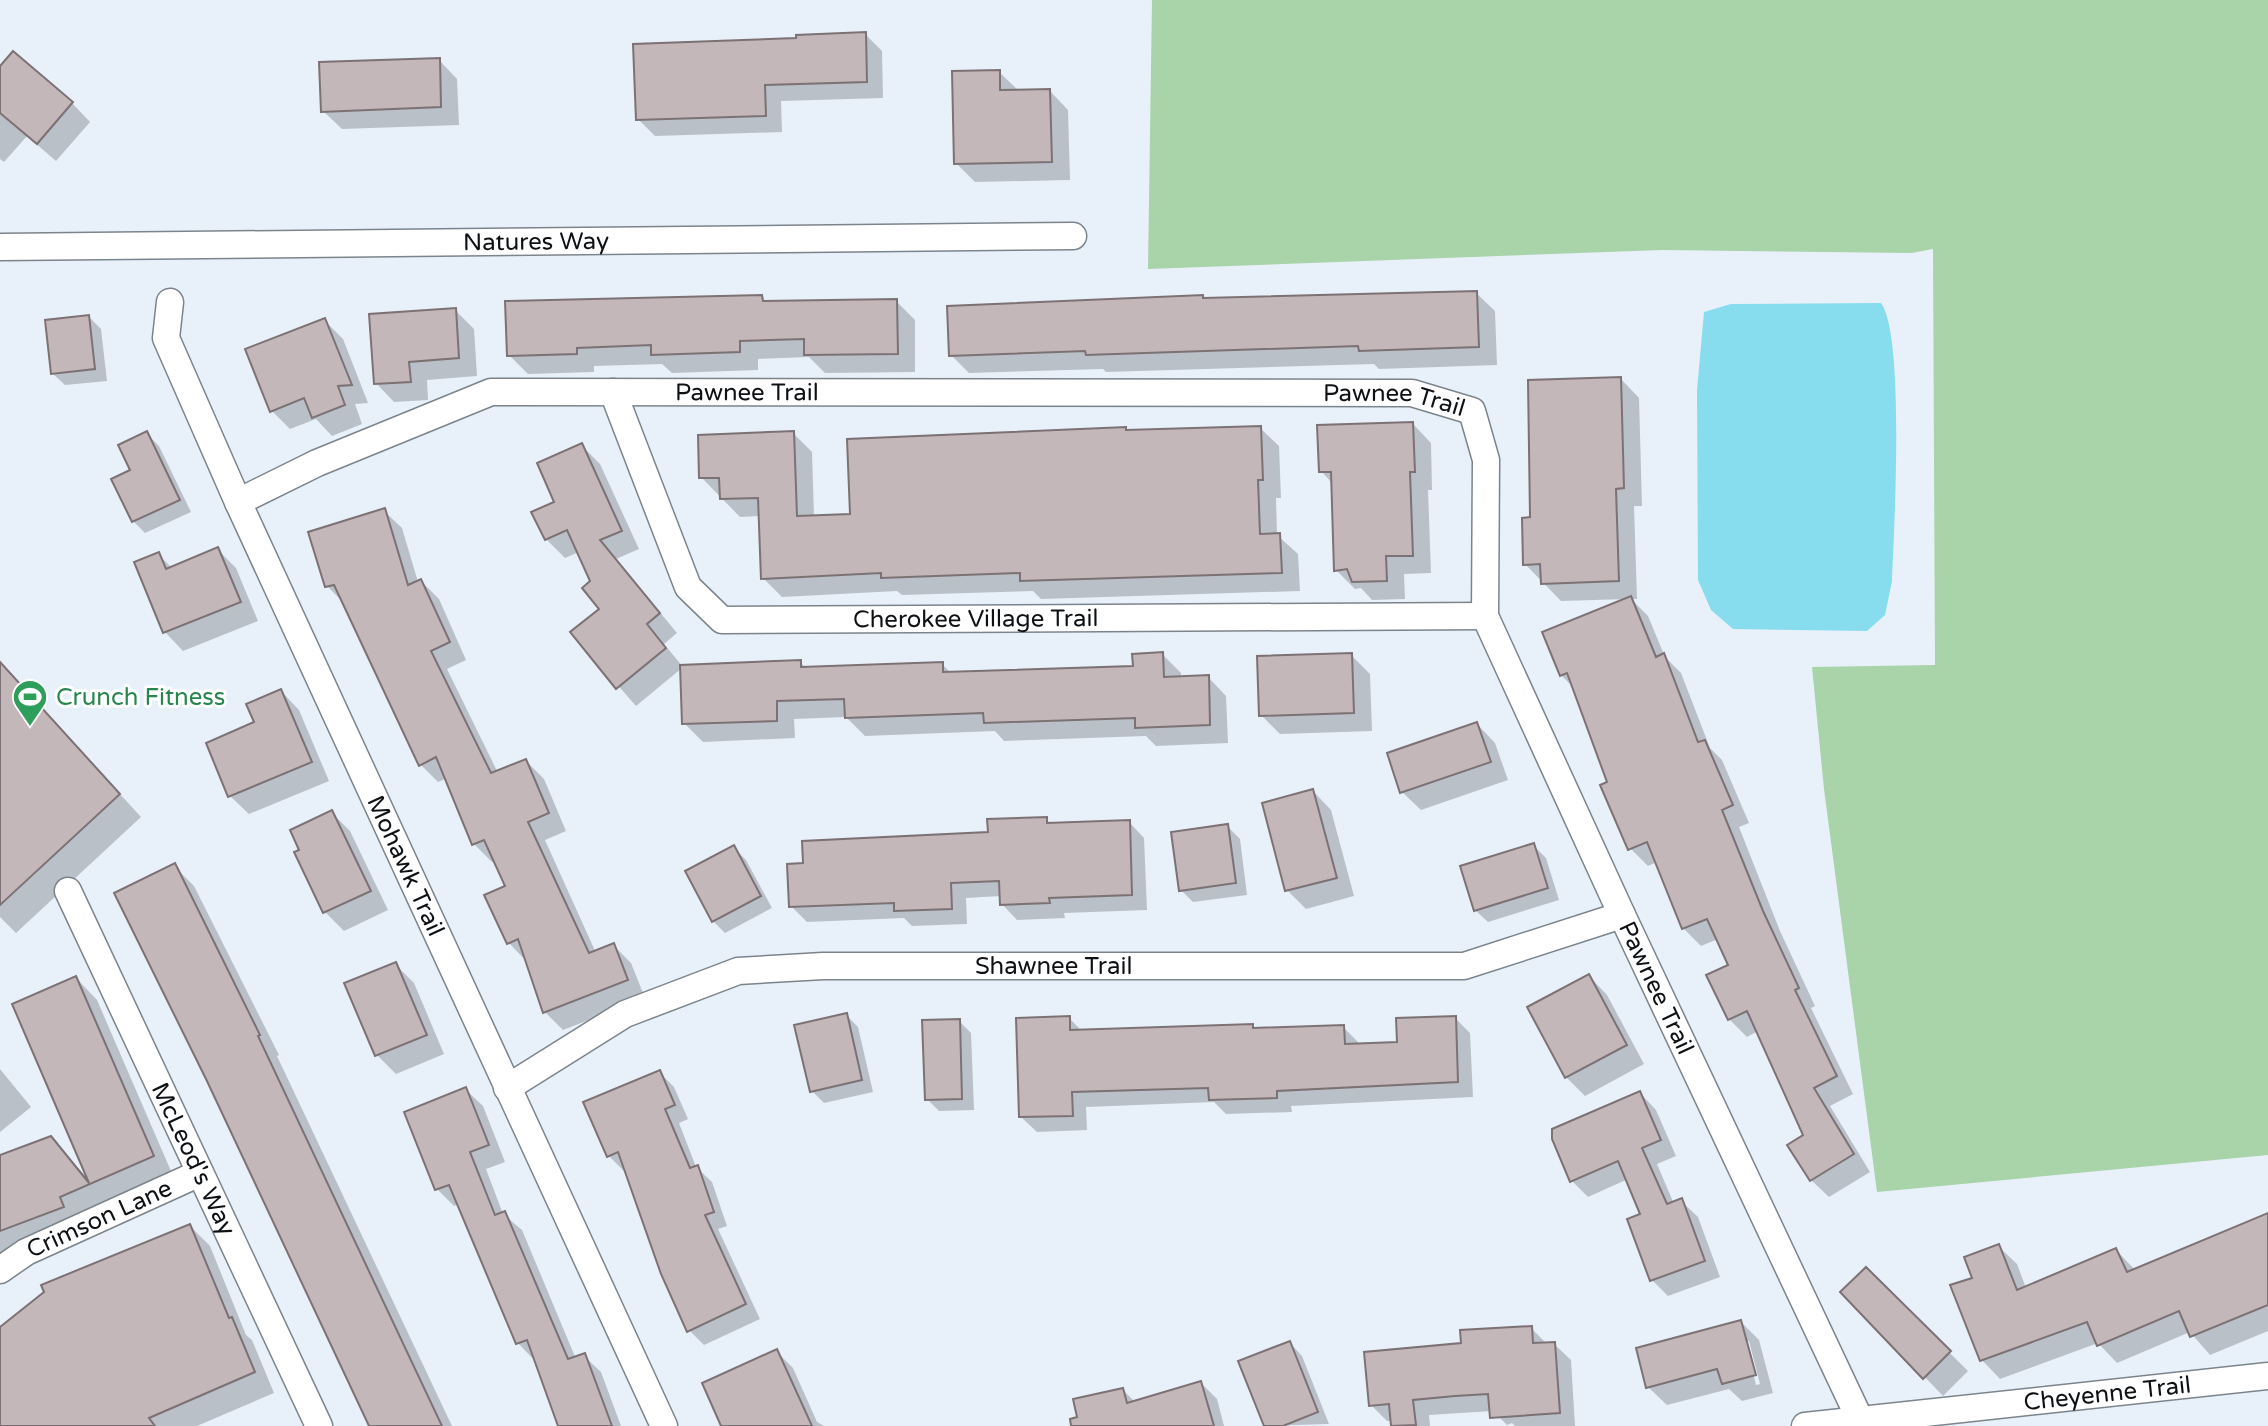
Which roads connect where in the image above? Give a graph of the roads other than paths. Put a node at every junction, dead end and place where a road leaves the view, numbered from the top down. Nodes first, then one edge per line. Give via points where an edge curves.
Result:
1 (1073, 236) dead end
2 (0, 247) edge
3 (170, 302) dead end
4 (613, 392) junction
5 (238, 502) junction
6 (1485, 616) junction
7 (68, 891) dead end
8 (1622, 915) junction
9 (507, 1088) junction
10 (200, 1173) junction
11 (0, 1270) edge
12 (2268, 1376) edge
13 (1861, 1422) edge
14 (319, 1426) edge
15 (664, 1426) edge
16 (1805, 1426) edge

1 - 2 street, Natures Way
3 - 5 street, Mohawk Trail via 166,338
4 - 5 street, Pawnee Trail via 491,392 317,463
4 - 6 street, Cherokee Village Trail via 688,587 722,620
4 - 6 street, Pawnee Trail via 1412,393 1472,411 1486,460
5 - 9 street, Mohawk Trail
6 - 8 street, Pawnee Trail
7 - 10 street, McLeod's Way
8 - 9 street, Shawnee Trail via 1464,966 823,966 738,971 625,1014
8 - 13 street, Pawnee Trail
9 - 15 street, Mohawk Trail
10 - 11 street, Crimson Lane via 26,1252
10 - 14 street, McLeod's Way
12 - 13 street, Cheyenne Trail
13 - 16 street, Cheyenne Trail

